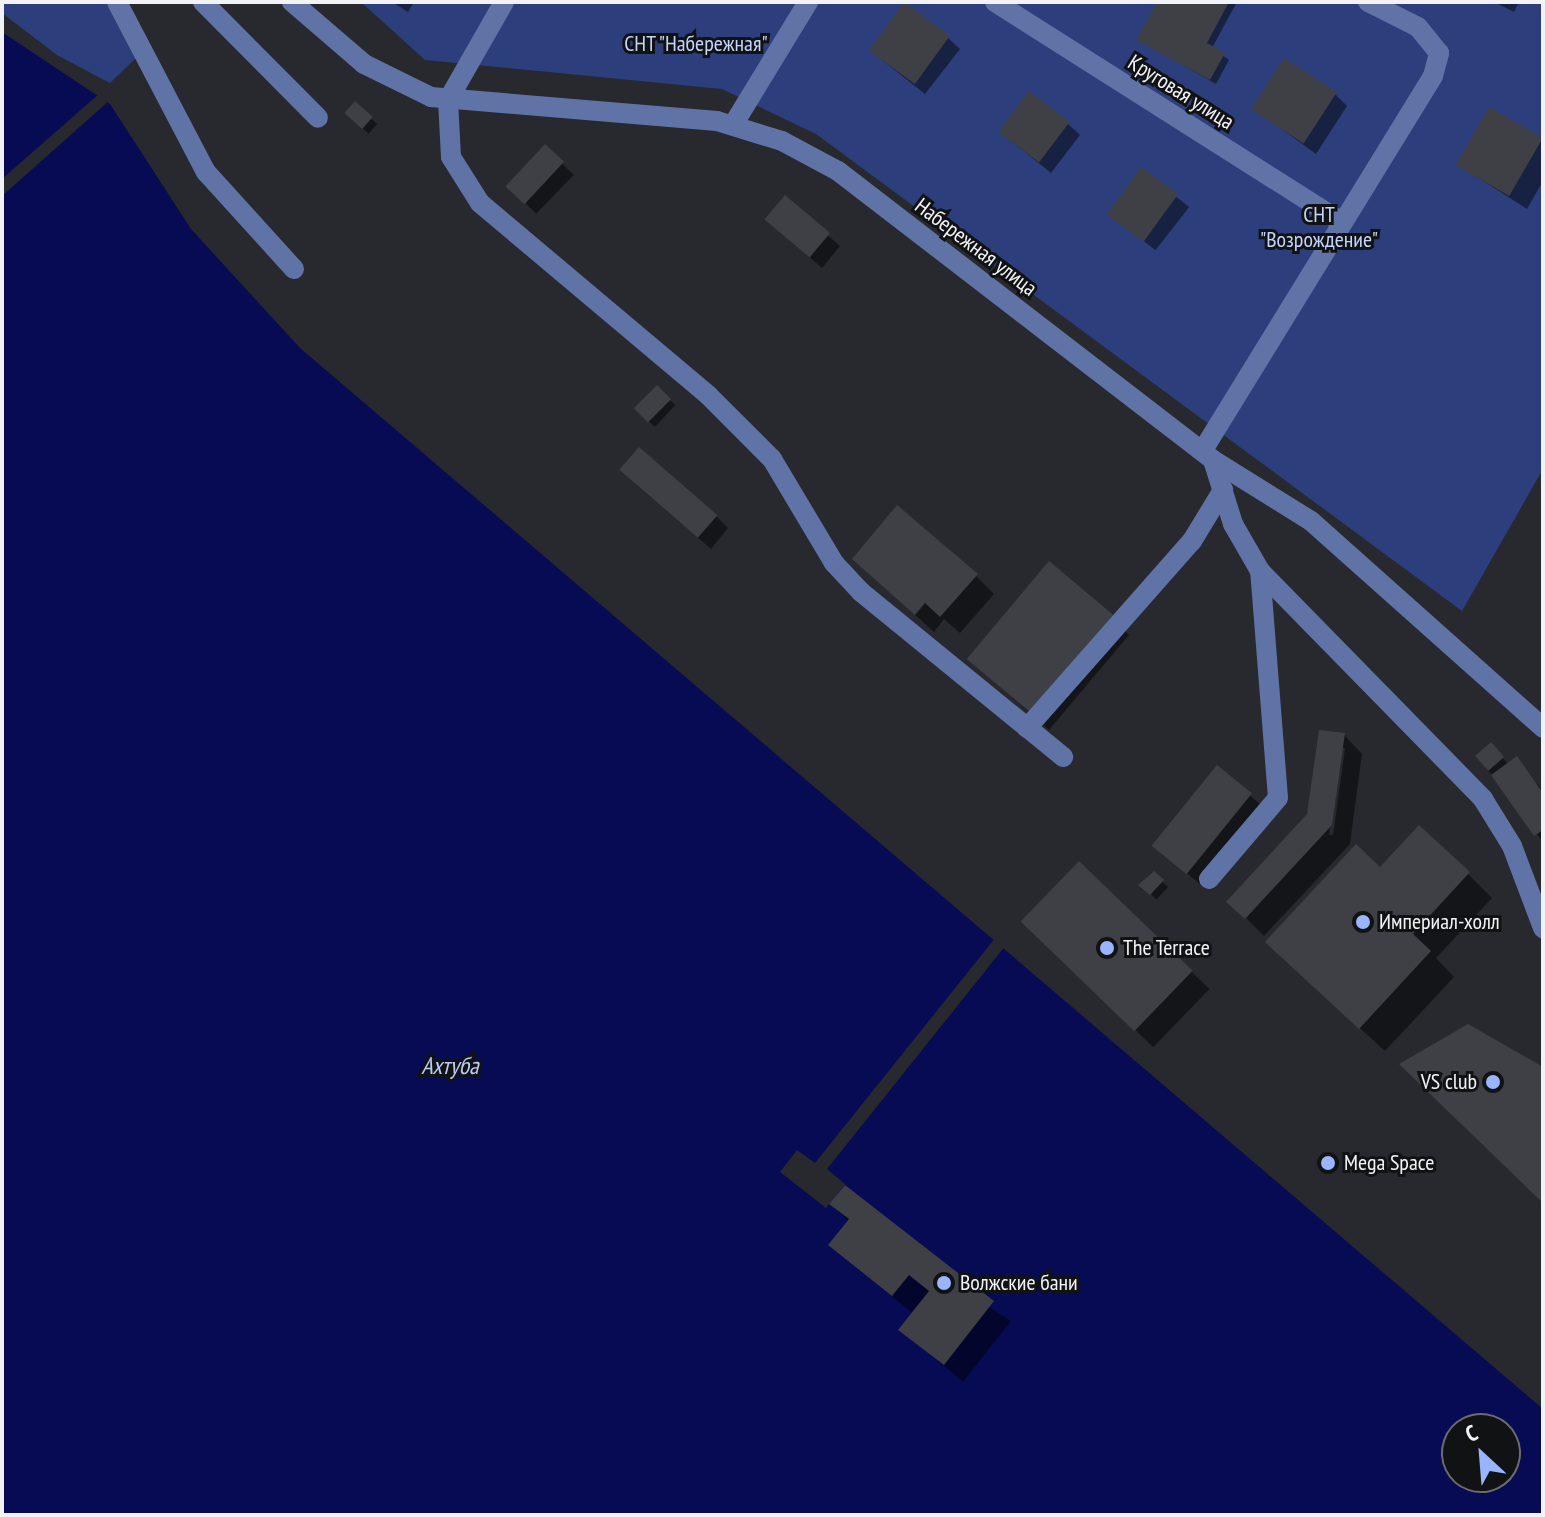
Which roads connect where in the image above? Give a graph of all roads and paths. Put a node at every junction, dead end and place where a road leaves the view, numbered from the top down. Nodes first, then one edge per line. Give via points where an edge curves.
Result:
1 (117, 2) edge
2 (203, 2) edge
3 (292, 2) edge
4 (504, 2) edge
5 (808, 2) edge
6 (995, 2) edge
7 (1368, 2) edge
8 (448, 100) junction
9 (318, 118) dead end
10 (733, 125) junction
11 (1341, 222) junction
12 (294, 269) dead end
13 (1208, 455) junction
14 (1223, 490) junction
15 (1260, 571) junction
16 (1027, 728) junction
17 (1543, 728) edge
18 (1063, 757) dead end
19 (1209, 879) dead end
20 (1543, 928) edge

1 - 12 street via 206,172
2 - 9 street
3 - 8 street, Набережная улица via 364,64 401,87
4 - 8 street
5 - 10 street
6 - 11 street, Круговая улица
7 - 11 street via 1418,27 1439,53 1433,76
8 - 10 street, Набережная улица
8 - 16 street via 451,157 480,203 708,395 772,459 834,563 861,592
10 - 13 street, Набережная улица via 838,171
11 - 13 street
13 - 14 street
13 - 17 street, Набережная улица via 1311,521
14 - 15 street
14 - 16 street via 1192,541
15 - 19 street via 1278,798
15 - 20 street via 1483,799 1512,846
16 - 18 street

